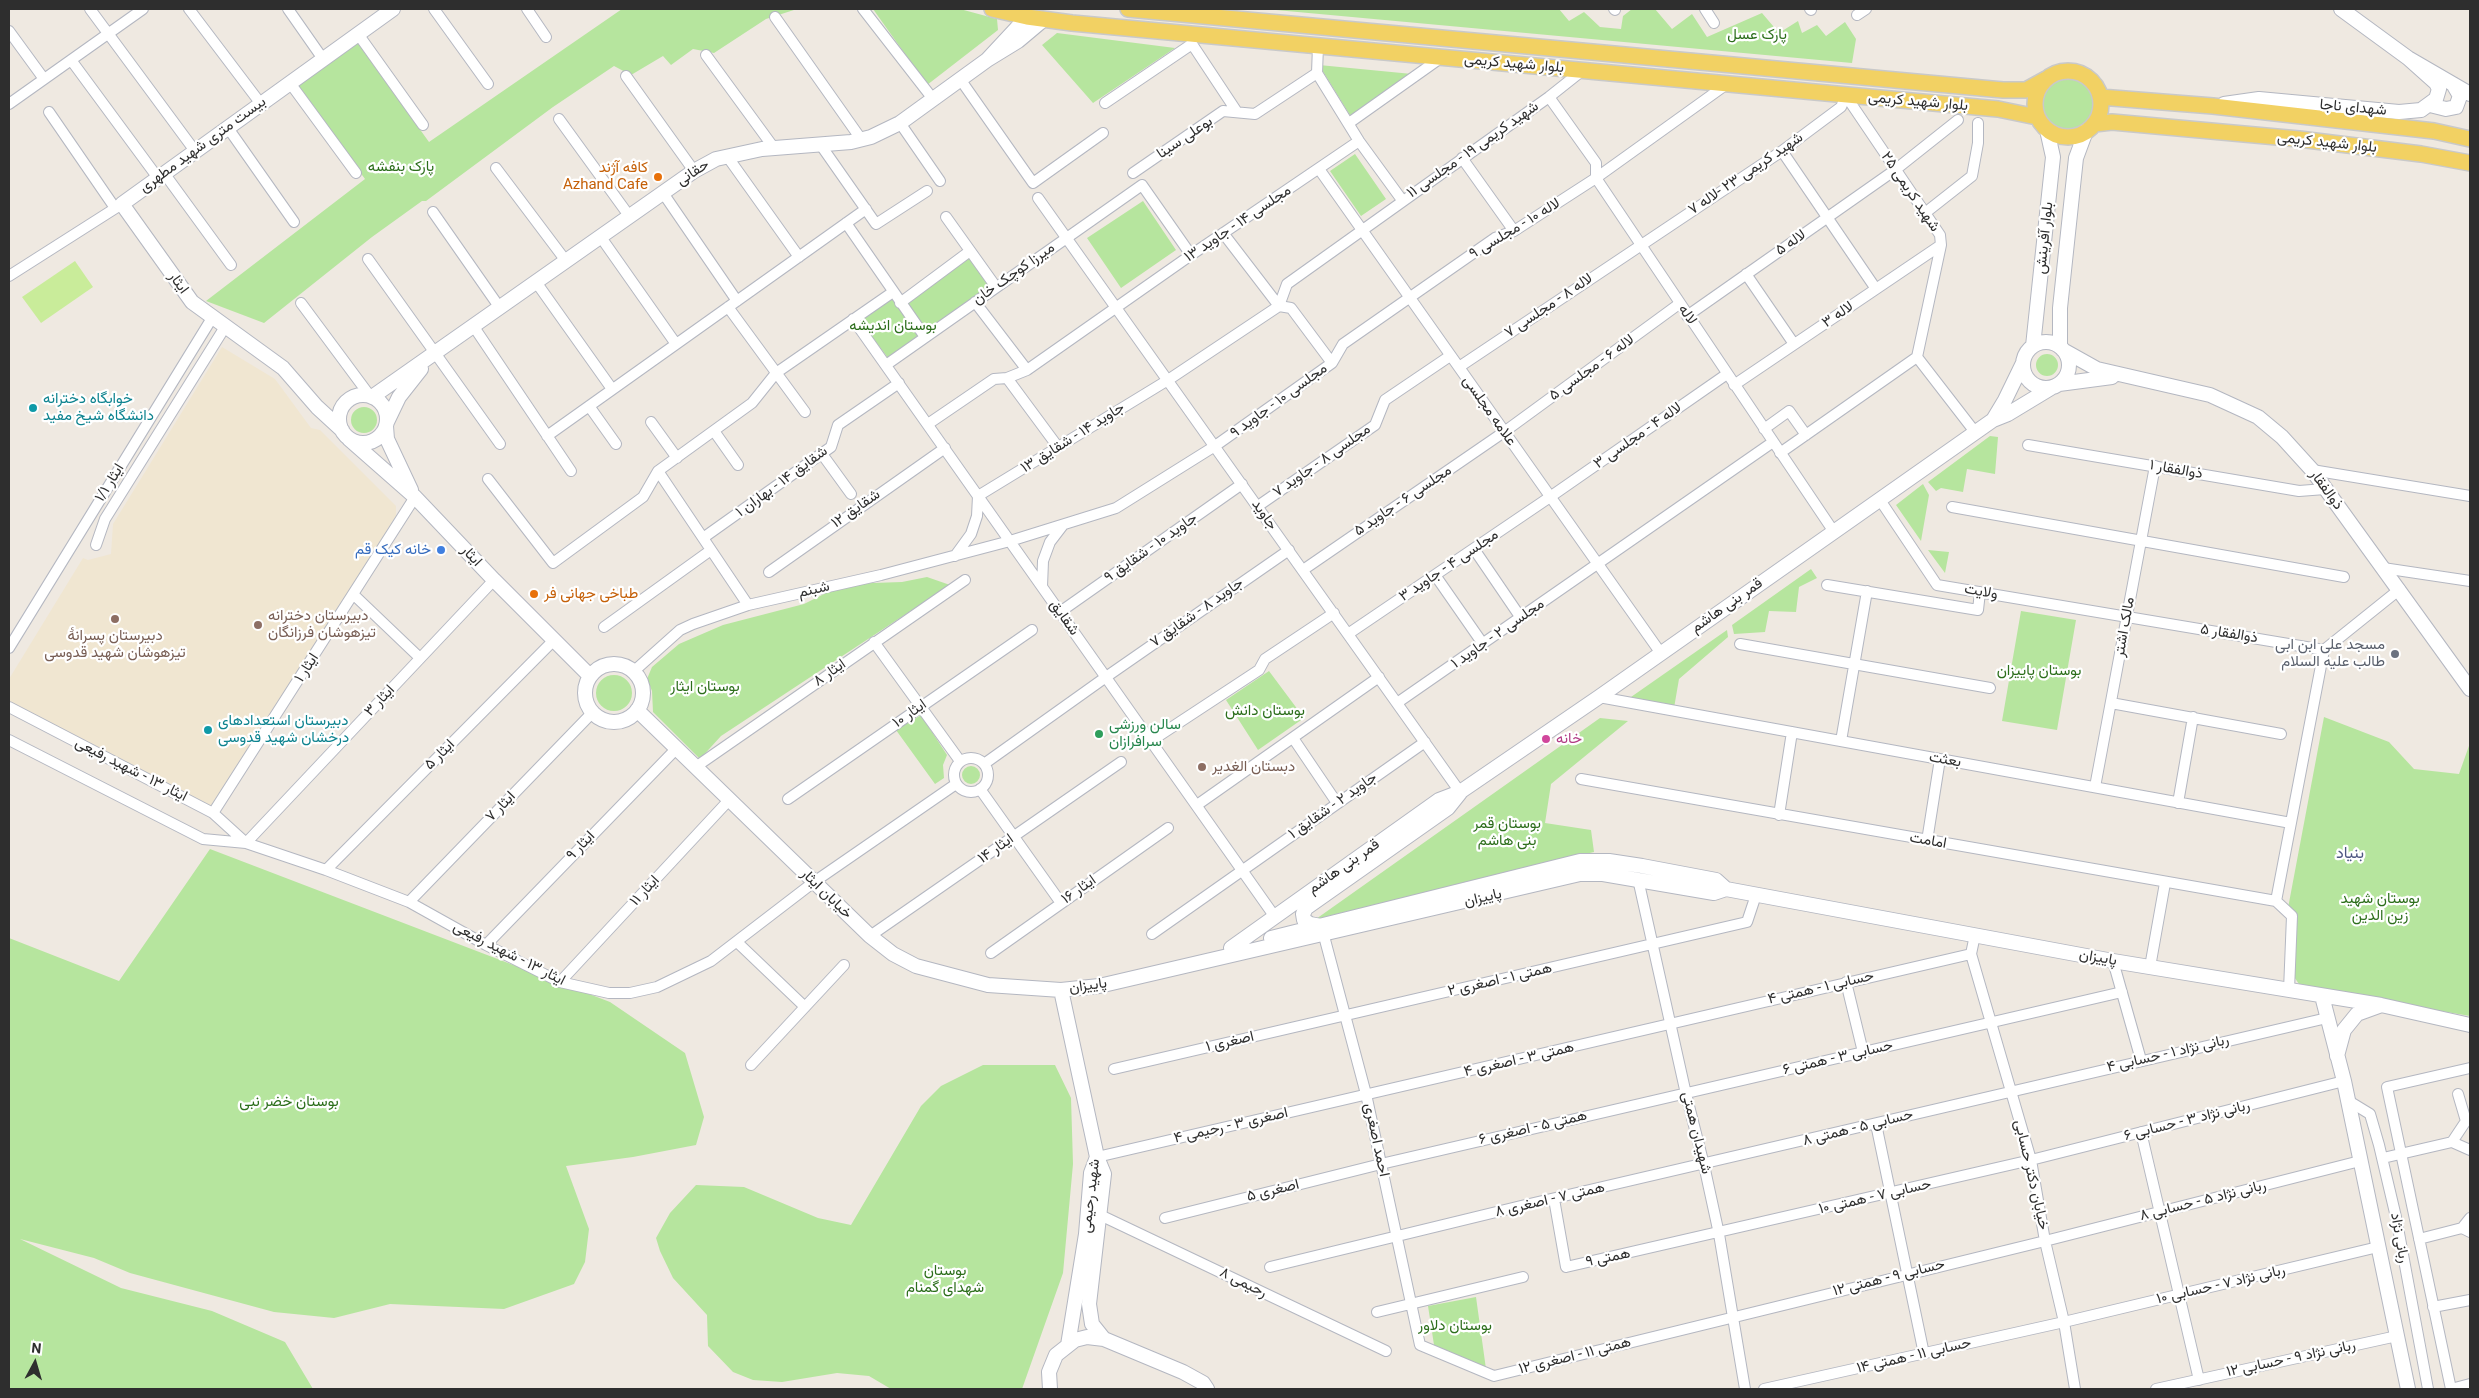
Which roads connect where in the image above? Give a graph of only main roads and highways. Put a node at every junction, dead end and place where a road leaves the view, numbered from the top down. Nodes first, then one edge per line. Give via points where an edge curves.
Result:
1 (992, 9) edge
2 (1128, 9) edge
3 (1029, 13) edge
4 (1045, 14) edge
5 (2046, 79) junction
6 (2003, 90) junction
7 (2100, 97) junction
8 (2140, 101) junction
9 (1998, 109) junction
10 (2037, 117) junction
11 (2134, 124) junction
12 (2090, 127) junction
13 (2470, 139) edge
14 (2470, 163) edge

1 - 3 main road, بلوار شهید کریمی
2 - 6 main road, بلوار شهید کریمی
3 - 4 main road, بلوار شهید کریمی
4 - 9 main road, بلوار شهید کریمی via 1192,38 1318,46
5 - 6 main road, بلوار شهید کریمی via 2026,90
5 - 7 main road via 2054,74 2073,71 2091,80
5 - 10 main road via 2035,97
6 - 9 main road via 2012,94 2012,105
7 - 8 main road, بلوار شهید کریمی
7 - 12 main road via 2099,116
8 - 11 main road via 2129,110
8 - 13 main road, بلوار شهید کریمی via 2434,131
9 - 10 main road, بلوار شهید کریمی
10 - 12 main road via 2054,134 2072,137
11 - 12 main road, بلوار شهید کریمی via 2112,122
11 - 14 main road, بلوار شهید کریمی via 2393,150

